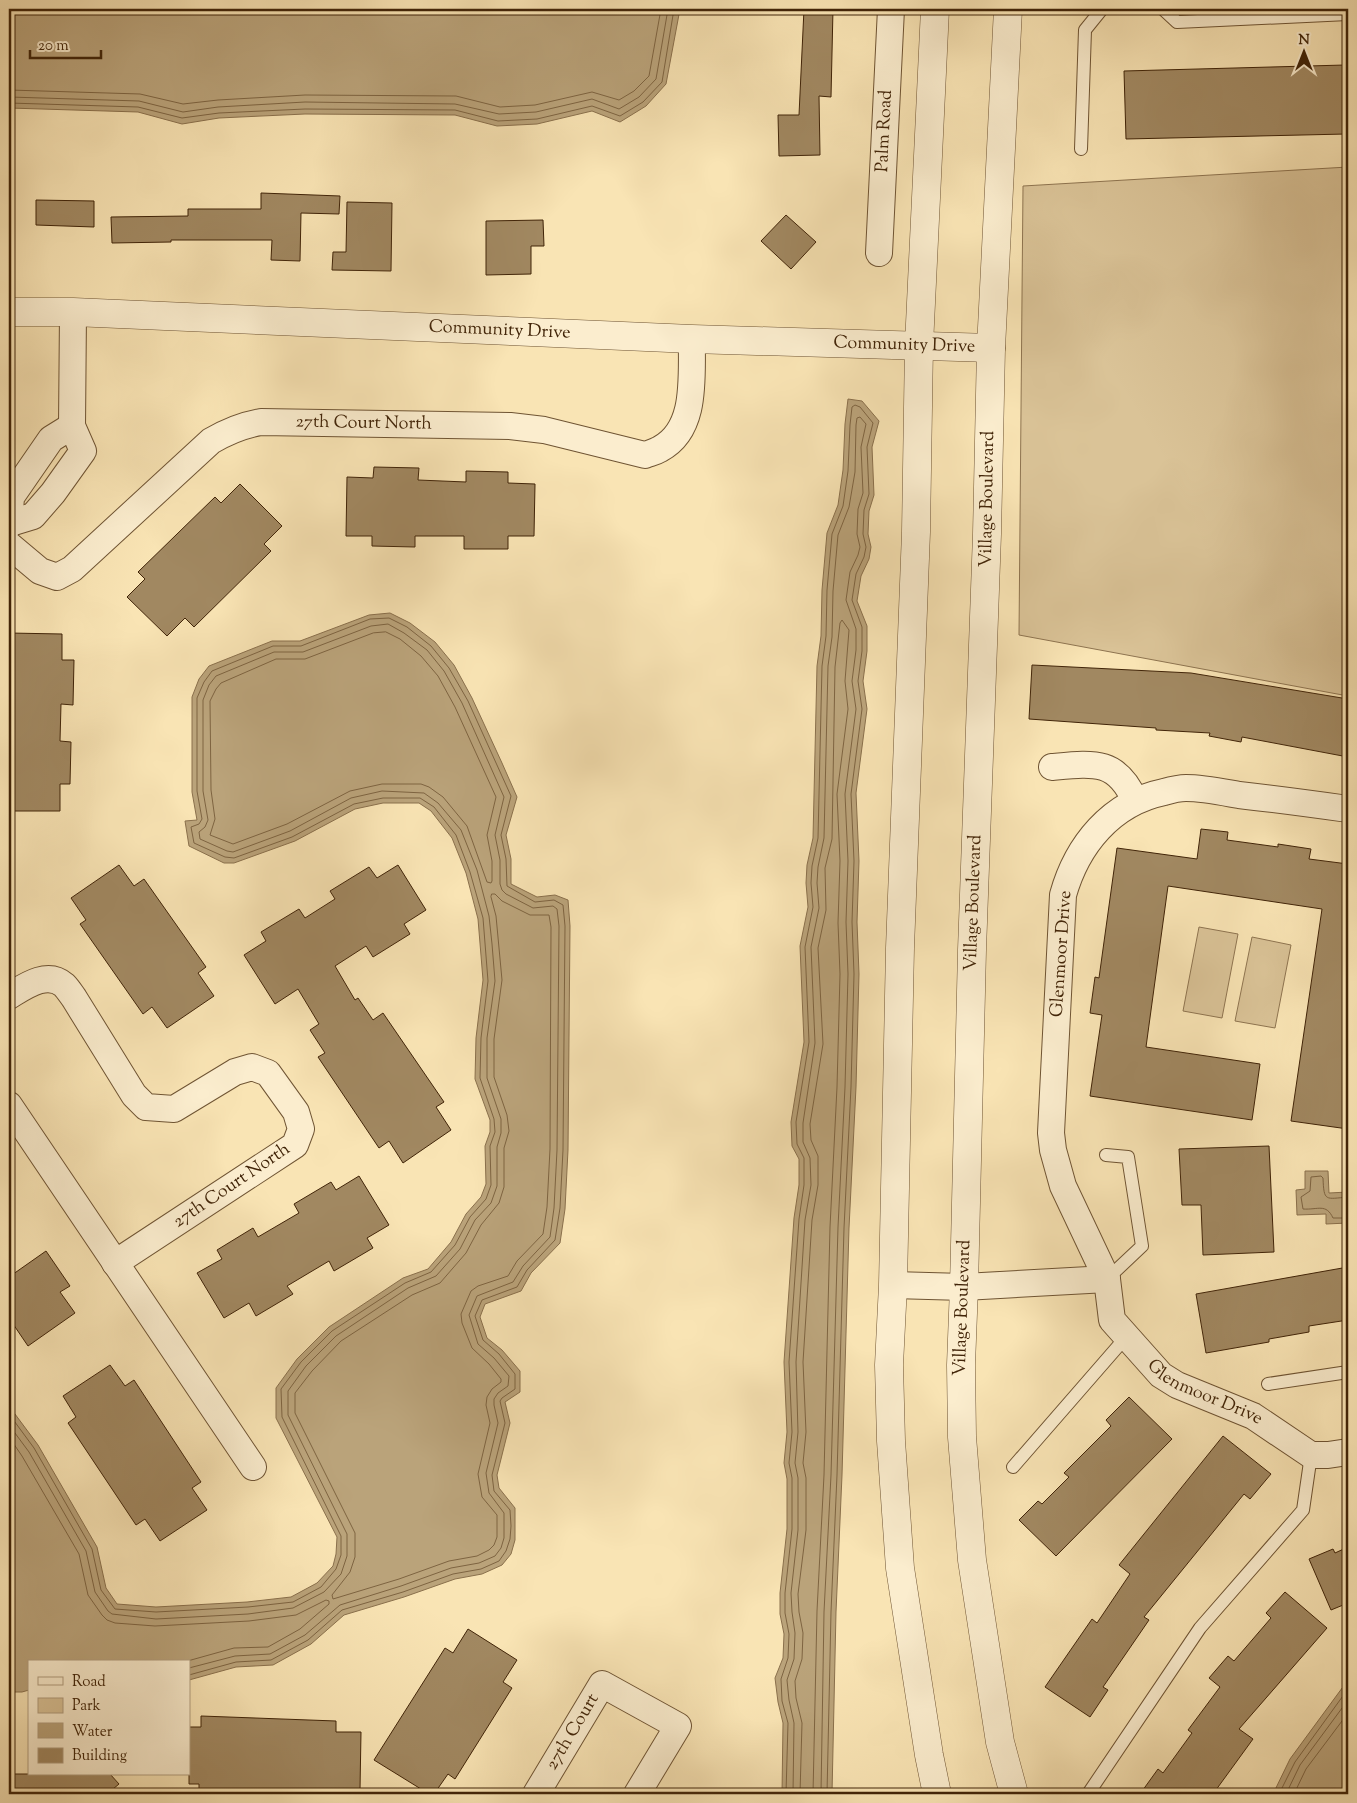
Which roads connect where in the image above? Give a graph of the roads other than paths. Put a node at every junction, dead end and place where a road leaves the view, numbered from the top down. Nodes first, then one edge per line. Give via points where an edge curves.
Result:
1 (891, 9) edge
2 (935, 9) edge
3 (1008, 9) edge
4 (1102, 9) edge
5 (1164, 9) edge
6 (1314, 12) edge
7 (1348, 14) edge
8 (1081, 149) dead end
9 (879, 253) dead end
10 (9, 312) edge
11 (73, 312) junction
12 (692, 339) junction
13 (919, 345) junction
14 (991, 348) junction
15 (9, 531) edge
16 (1052, 767) dead end
17 (1135, 801) junction
18 (1348, 809) edge
19 (9, 996) edge
20 (11, 1114) edge
21 (1106, 1156) dead end
22 (115, 1263) junction
23 (1107, 1279) junction
24 (893, 1285) junction
25 (964, 1287) junction
26 (1127, 1336) junction
27 (1348, 1372) edge
28 (1268, 1384) dead end
29 (1348, 1452) edge
30 (1311, 1455) junction
31 (252, 1467) dead end
32 (1014, 1467) dead end
33 (536, 1794) edge
34 (638, 1794) edge
35 (938, 1794) edge
36 (1014, 1794) edge
37 (1088, 1794) edge

1 - 9 street, Palm Road
2 - 13 street
3 - 14 street, Village Boulevard
4 - 8 lane via 1085,30
5 - 6 lane via 1177,22
6 - 7 lane
10 - 11 street, Community Drive
11 - 12 street, Community Drive
11 - 15 street, 27th Court North via 72,426 51,439 10,497
12 - 13 street, Community Drive
12 - 15 street, 27th Court North via 690,406 674,438 661,449 645,455 544,430 510,426 262,422 226,432 211,442 72,569 56,577 40,571
13 - 14 street, Community Drive
13 - 24 street
14 - 25 street, Village Boulevard
16 - 17 street via 1102,766 1117,773 1129,786
17 - 18 street, Glenmoor Drive via 1184,788
17 - 23 street, Glenmoor Drive via 1107,821 1084,846 1063,895 1051,1133 1063,1186
19 - 22 street, 27th Court North via 46,979 63,984 134,1095 146,1107 174,1109 235,1072 252,1067 268,1073 296,1112 301,1129 295,1145
20 - 22 street
21 - 23 lane via 1128,1157 1142,1246
22 - 31 street
23 - 25 street
23 - 26 street, Glenmoor Drive via 1112,1320
24 - 25 street
24 - 35 street via 890,1412 900,1568
25 - 36 street, Village Boulevard via 962,1419 972,1560 1000,1742
26 - 30 street, Glenmoor Drive via 1161,1375 1177,1385 1253,1416
26 - 32 lane
27 - 28 lane
29 - 30 street
30 - 37 lane via 1303,1510 1200,1628
33 - 34 street, 27th Court via 602,1684 678,1726

